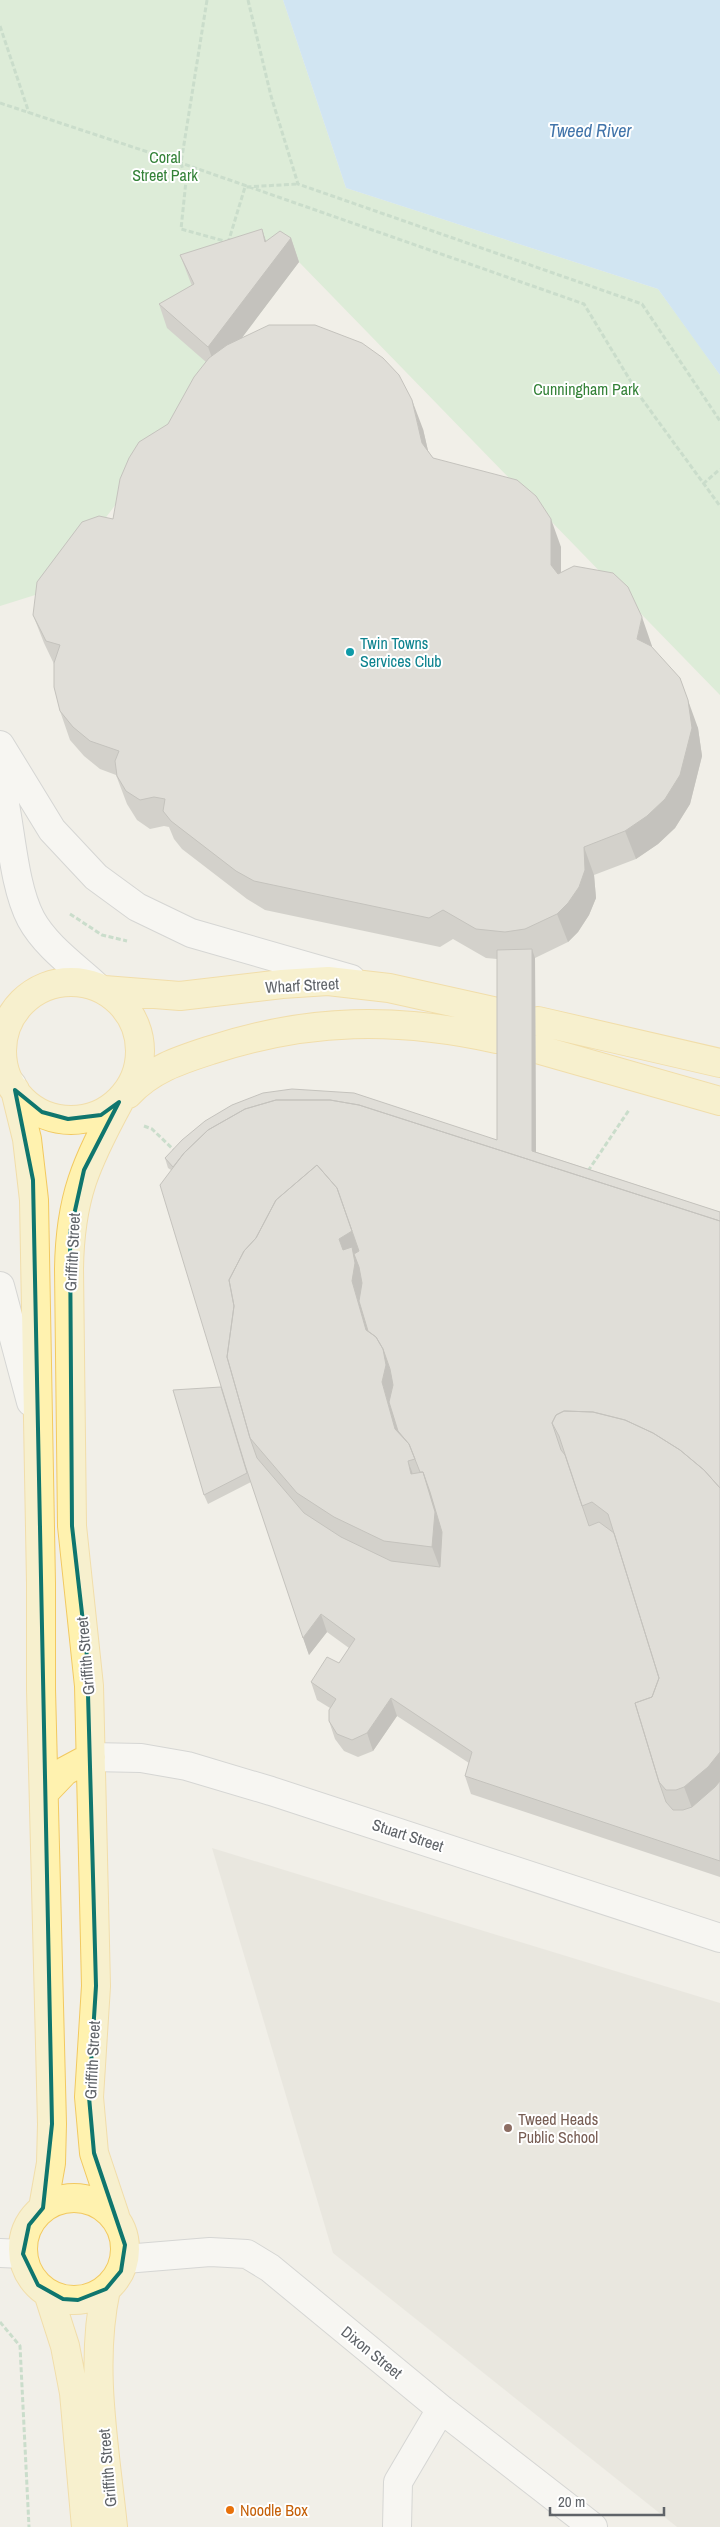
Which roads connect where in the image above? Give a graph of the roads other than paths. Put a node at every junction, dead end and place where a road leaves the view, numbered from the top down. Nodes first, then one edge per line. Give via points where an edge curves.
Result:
1 (0, 745) edge
2 (0, 780) edge
3 (368, 984) junction
4 (99, 987) junction
5 (538, 1021) dead end
6 (537, 1049) dead end
7 (720, 1064) edge
8 (9, 1082) edge
9 (121, 1100) junction
10 (720, 1101) edge
11 (0, 1286) edge
12 (38, 1435) junction
13 (90, 1757) junction
14 (44, 1793) junction
15 (720, 1938) edge
16 (43, 2208) junction
17 (115, 2216) junction
18 (11, 2254) edge
19 (125, 2259) junction
20 (106, 2290) junction
21 (48, 2293) junction
22 (441, 2408) junction
23 (86, 2527) edge
24 (112, 2527) edge
25 (396, 2527) edge
26 (593, 2527) edge

1 - 3 street via 52,830 96,877 125,899 152,916 190,933
2 - 4 street via 20,884 35,925 66,960
3 - 4 main road, Wharf Street via 308,981 180,996
3 - 9 main road, Wharf Street via 497,1026 319,1026 236,1041 183,1058 149,1076
4 - 8 main road via 50,985 19,1004 3,1037 3,1062
4 - 9 main road via 129,1014 140,1041 138,1070
5 - 7 main road
6 - 10 main road
8 - 9 main road via 42,1112 68,1119 81,1120 101,1115
8 - 12 main road via 28,1139 33,1180
9 - 13 main road, Griffith Street via 84,1170 70,1233 72,1526 88,1671
11 - 12 street via 24,1369
12 - 14 main road
13 - 14 main road via 65,1771
13 - 15 street, Stuart Street via 141,1758 187,1766
13 - 17 main road, Griffith Street via 96,1986 89,2097 94,2153
14 - 16 main road via 52,2124
16 - 17 main road via 66,2198 78,2198 102,2205
16 - 18 main road via 28,2225
17 - 19 main road via 123,2232
18 - 21 main road
19 - 20 main road
19 - 22 street, Dixon Street via 210,2252 247,2254 270,2268
20 - 21 main road via 78,2300
20 - 24 main road, Griffith Street via 97,2361
21 - 23 main road, Griffith Street via 65,2346 74,2393
22 - 25 street via 398,2482
22 - 26 street, Dixon Street

